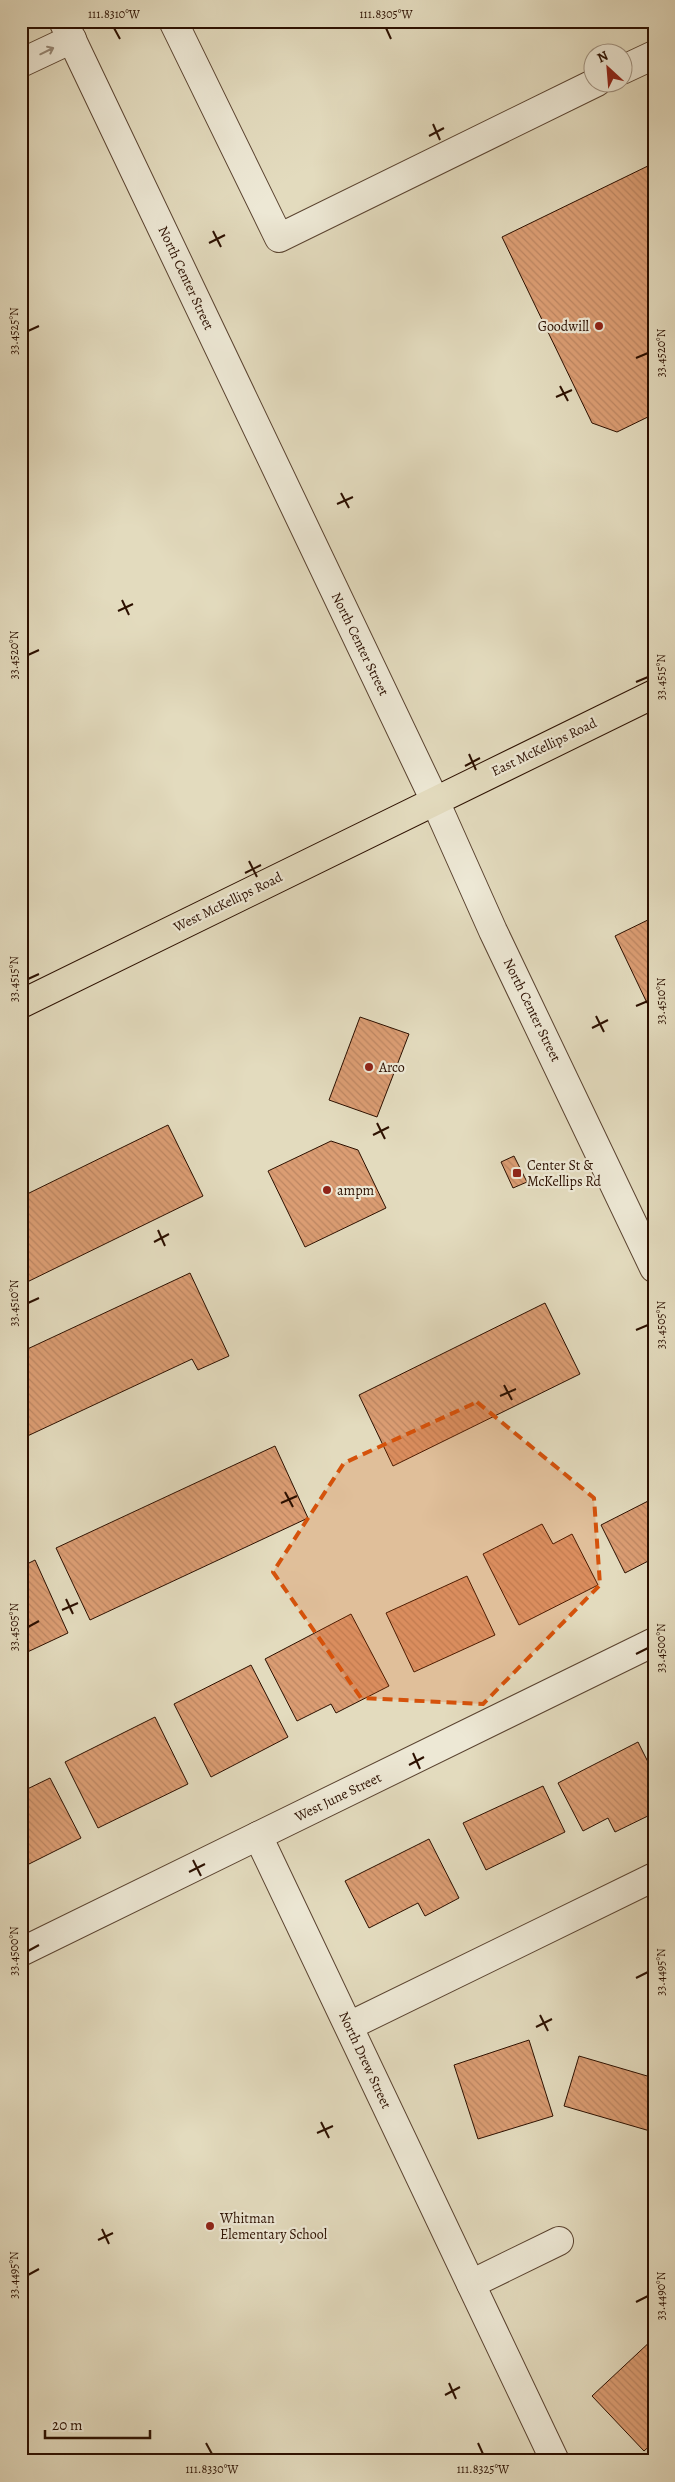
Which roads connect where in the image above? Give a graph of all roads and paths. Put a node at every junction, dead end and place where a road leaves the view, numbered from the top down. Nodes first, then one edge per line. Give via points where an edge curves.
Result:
1 (173, 21) edge
2 (68, 30) edge
3 (654, 55) edge
4 (21, 63) edge
5 (632, 65) edge
6 (582, 89) edge
7 (654, 694) edge
8 (435, 801) junction
9 (21, 1004) edge
10 (654, 1268) edge
11 (654, 1642) edge
12 (258, 1836) junction
13 (654, 1877) edge
14 (21, 1952) edge
15 (349, 2026) junction
16 (559, 2241) dead end
17 (471, 2284) junction
18 (555, 2461) edge

1 - 6 street via 279,238
4 -> 2 street
2 - 8 street, North Center Street
3 - 5 street
7 - 8 main road, East McKellips Road
8 - 9 main road, West McKellips Road
8 - 10 street, North Center Street via 493,931
11 - 12 street, West June Street
12 - 14 street, West June Street
12 - 15 street, North Drew Street
13 - 15 street
15 - 17 street, North Drew Street
16 - 17 street
17 - 18 street, North Drew Street

